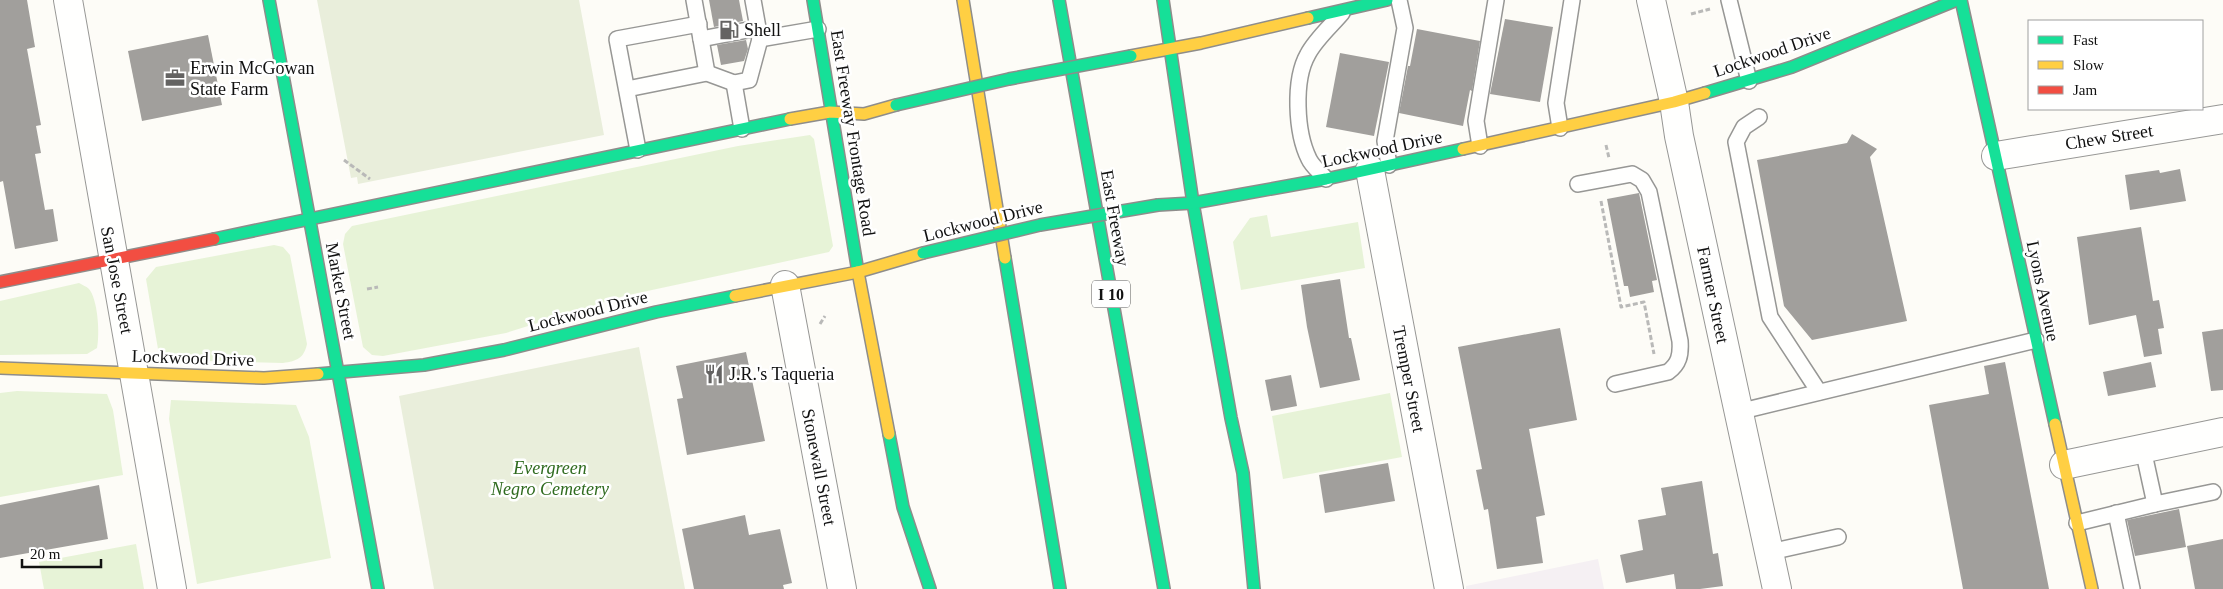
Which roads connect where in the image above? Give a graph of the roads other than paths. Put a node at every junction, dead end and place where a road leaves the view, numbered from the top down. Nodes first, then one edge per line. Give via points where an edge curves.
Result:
1 (68, 0) edge
2 (269, 0) edge
3 (694, 0) edge
4 (753, 0) edge
5 (813, 0) edge
6 (963, 0) edge
7 (1059, 0) edge
8 (1163, 0) edge
9 (1387, 0) edge
10 (1399, 0) edge
11 (1496, 0) edge
12 (1572, 0) edge
13 (1651, 0) edge
14 (1957, 0) edge
15 (1961, 0) edge
16 (1723, 4) edge
17 (1345, 10) junction
18 (818, 29) junction
19 (700, 31) junction
20 (759, 34) junction
21 (1169, 49) junction
22 (707, 73) junction
23 (1749, 81) junction
24 (734, 83) junction
25 (627, 89) junction
26 (1674, 102) junction
27 (830, 112) junction
28 (1759, 117) dead end
29 (2223, 118) edge
30 (1560, 128) junction
31 (742, 130) junction
32 (1480, 146) junction
33 (638, 150) junction
34 (1996, 156) junction
35 (1379, 168) junction
36 (1326, 179) junction
37 (1578, 184) dead end
38 (1193, 203) junction
39 (310, 220) junction
40 (113, 258) junction
41 (858, 272) junction
42 (0, 282) edge
43 (785, 285) junction
44 (2036, 340) junction
45 (0, 368) edge
46 (340, 373) junction
47 (135, 374) junction
48 (1614, 384) dead end
49 (1819, 392) junction
50 (1738, 412) junction
51 (2223, 432) edge
52 (2143, 448) junction
53 (2064, 465) junction
54 (2213, 492) dead end
55 (2155, 504) junction
56 (2116, 513) junction
57 (2077, 523) junction
58 (1838, 537) dead end
59 (1770, 552) junction
60 (172, 589) edge
61 (378, 589) edge
62 (842, 589) edge
63 (930, 589) edge
64 (1060, 589) edge
65 (1164, 589) edge
66 (1254, 589) edge
67 (1449, 589) edge
68 (1778, 589) edge
69 (2092, 589) edge
70 (2132, 589) edge

1 - 40 street, San Jose Street
2 - 39 main road, Market Street
3 - 19 lane
4 - 20 lane
5 - 18 main road, East Freeway Frontage Road
6 - 64 main road
7 - 65 main road, East Freeway / I 10
8 - 21 main road
9 - 17 main road
10 - 35 lane via 1405,28
11 - 32 lane via 1476,121
12 - 30 lane via 1556,103
13 - 26 street, Farmer Street
14 - 23 main road, Lockwood Drive via 1792,67
15 - 34 main road, Lyons Avenue
16 - 23 lane
17 - 21 main road
17 - 36 lane via 1308,54 1299,77 1302,134 1309,159
18 - 20 lane
18 - 27 main road, East Freeway Frontage Road
19 - 20 lane
19 - 22 lane
19 - 25 lane via 617,39
20 - 24 lane via 750,80
21 - 27 main road, bridge via 981,84 864,114
21 - 38 main road
22 - 24 lane
22 - 25 lane
23 - 26 main road, Lockwood Drive
24 - 31 lane
25 - 33 lane
26 - 30 main road, Lockwood Drive
26 - 50 street, Farmer Street
27 - 31 main road
27 - 41 main road, East Freeway Frontage Road
28 - 49 lane via 1744,127 1736,142 1770,317
29 - 34 street, Chew Street
30 - 32 main road, Lockwood Drive
31 - 33 main road
32 - 35 main road, Lockwood Drive
33 - 39 main road
34 - 44 main road, Lyons Avenue
35 - 36 main road, Lockwood Drive
35 - 67 street, Tremper Street
36 - 38 main road, Lockwood Drive
37 - 48 lane via 1632,174 1642,180 1649,192 1680,341 1679,361 1668,372
38 - 41 main road, Lockwood Drive, bridge via 1070,218 982,237
38 - 66 main road via 1243,473
39 - 40 main road
39 - 46 main road, Market Street
40 - 42 main road
40 - 47 street, San Jose Street
41 - 43 main road, Lockwood Drive
41 - 63 main road, East Freeway Frontage Road via 903,507
43 - 46 main road, Lockwood Drive via 495,351 424,365
43 - 62 street, Stonewall Street
44 - 49 lane
44 - 53 main road, Lyons Avenue
45 - 47 main road, Lockwood Drive
46 - 47 main road, Lockwood Drive via 264,378
46 - 61 main road, Market Street
47 - 60 street, San Jose Street
49 - 50 lane
50 - 59 street, Farmer Street
51 - 52 street
52 - 53 street
52 - 55 lane
53 - 57 main road, Lyons Avenue
54 - 55 lane
55 - 56 lane
56 - 57 lane
56 - 70 lane
57 - 69 main road, Lyons Avenue
58 - 59 lane
59 - 68 street, Farmer Street

